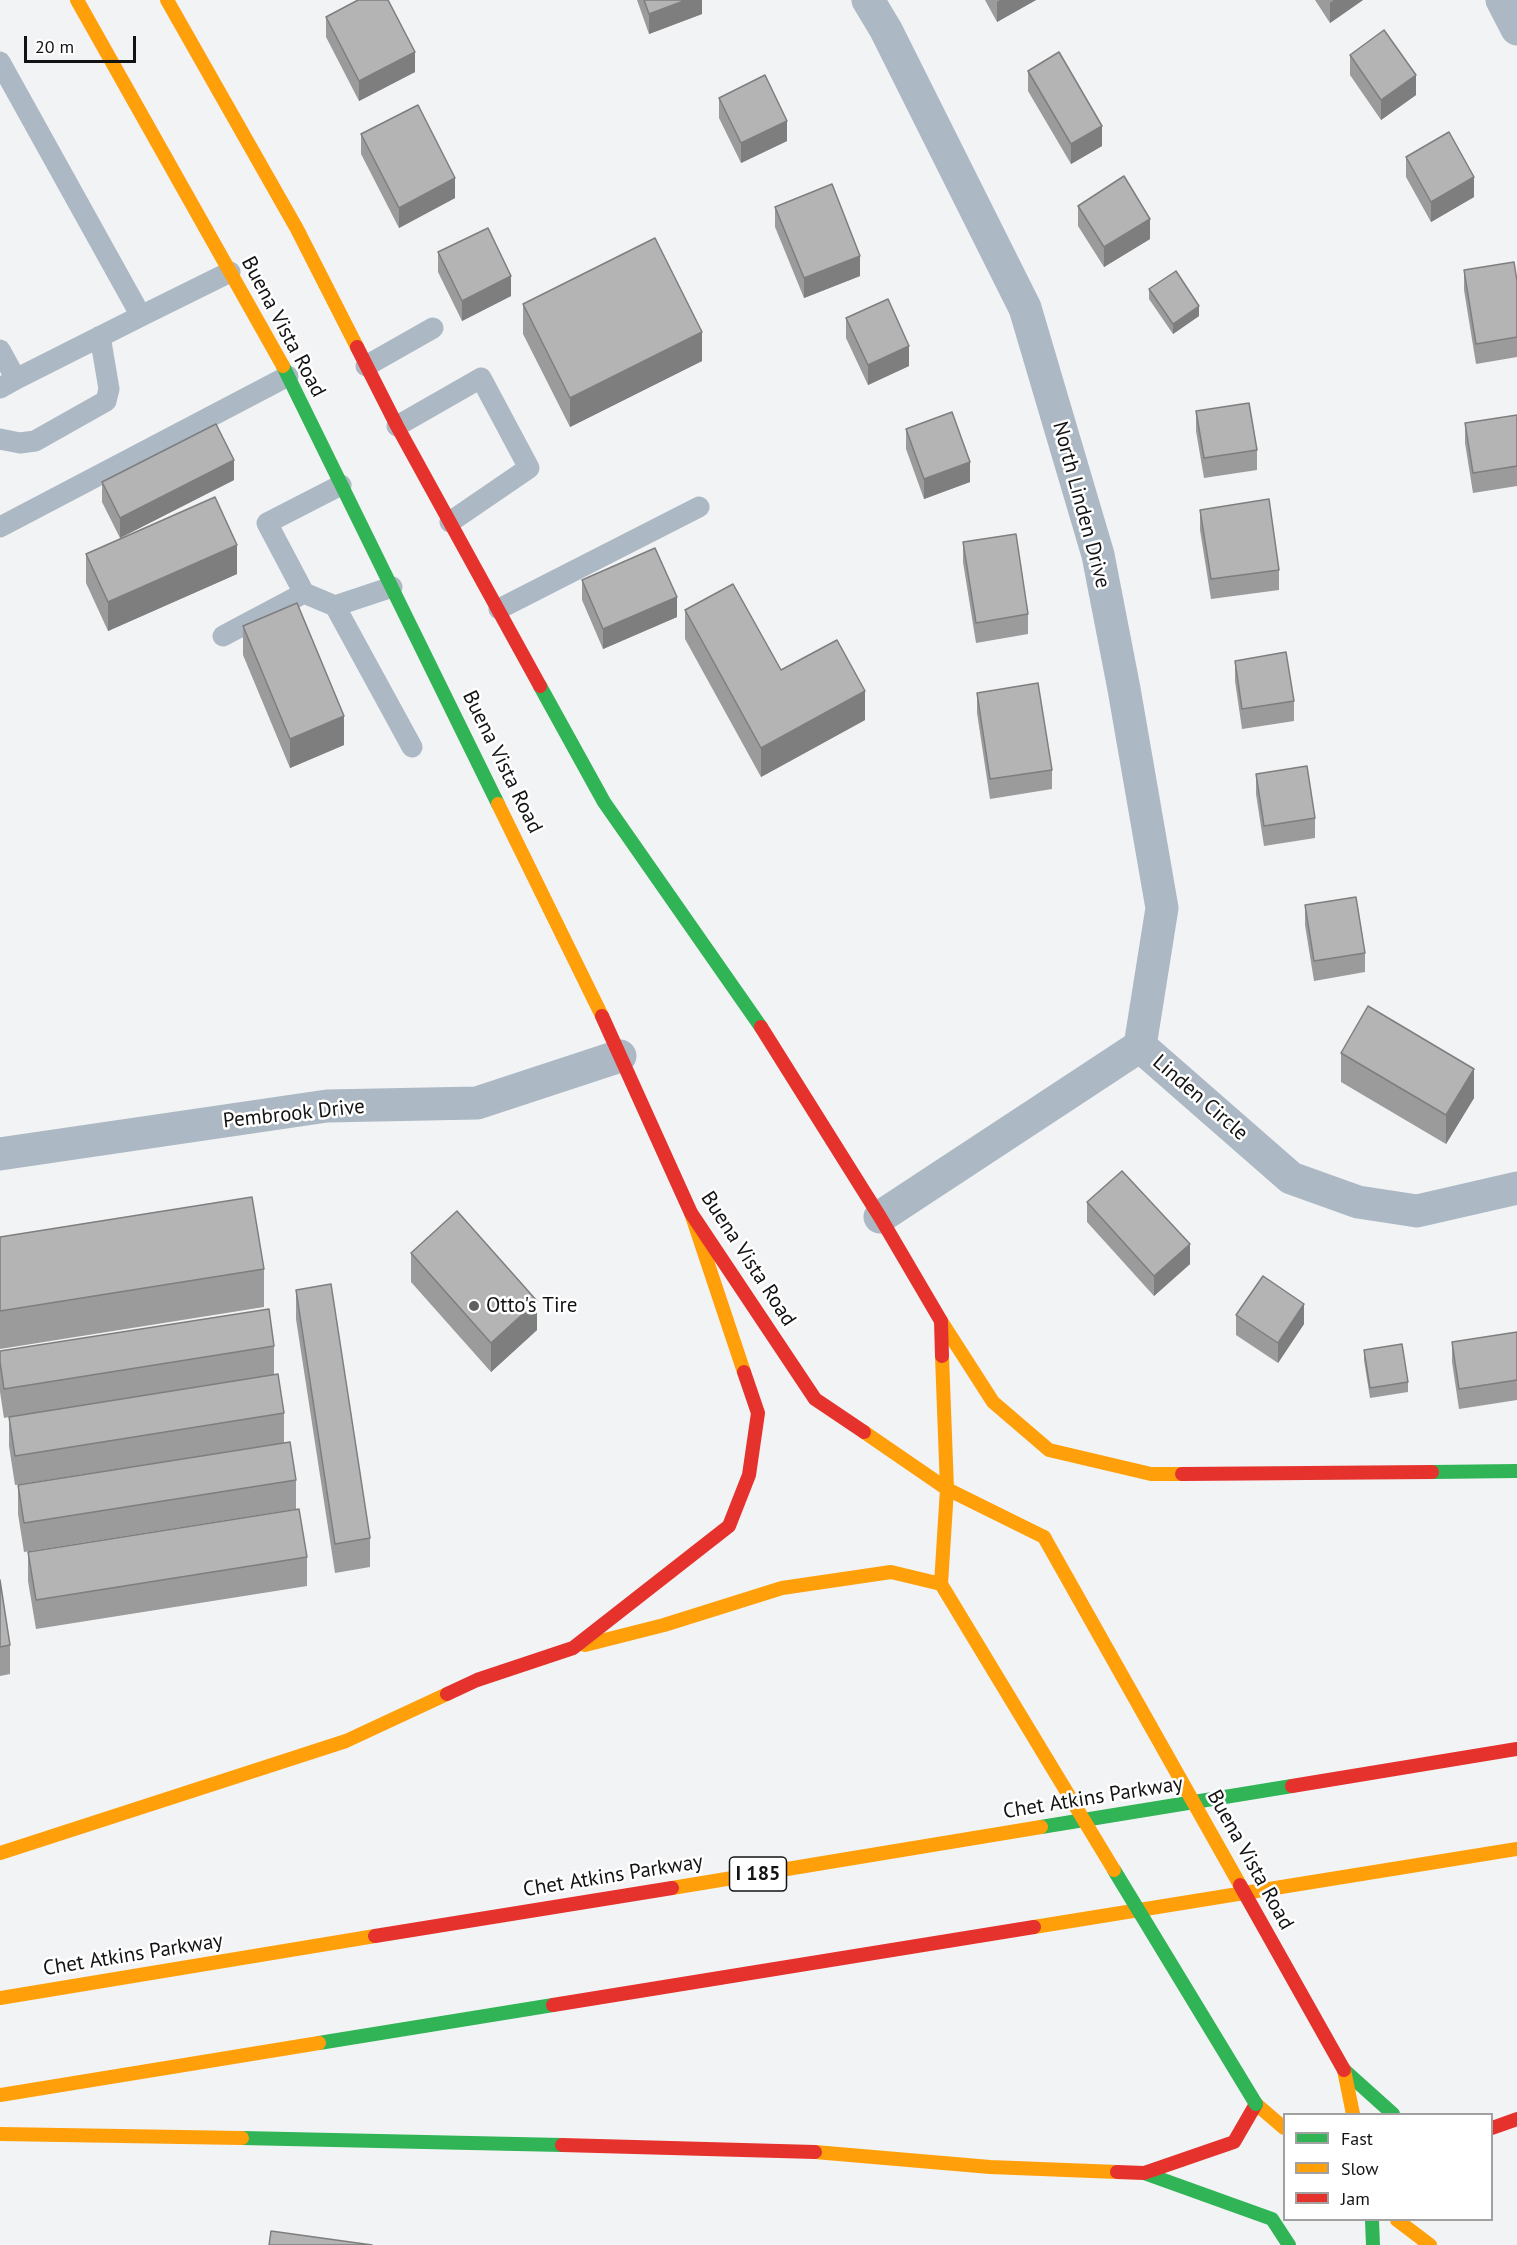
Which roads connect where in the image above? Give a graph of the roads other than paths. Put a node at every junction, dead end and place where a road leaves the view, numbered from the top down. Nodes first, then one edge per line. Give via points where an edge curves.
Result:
1 (77, 0) edge
2 (167, 0) edge
3 (868, 0) edge
4 (1502, 0) edge
5 (1517, 29) edge
6 (0, 62) edge
7 (230, 272) junction
8 (141, 316) junction
9 (433, 328) dead end
10 (100, 336) junction
11 (0, 350) edge
12 (366, 366) junction
13 (288, 376) junction
14 (8, 383) edge
15 (397, 426) junction
16 (0, 439) edge
17 (341, 485) junction
18 (699, 507) dead end
19 (450, 522) junction
20 (0, 526) edge
21 (392, 587) junction
22 (304, 592) junction
23 (335, 606) junction
24 (499, 609) junction
25 (223, 636) dead end
26 (412, 747) dead end
27 (1140, 1046) junction
28 (620, 1056) junction
29 (0, 1154) edge
30 (1517, 1188) edge
31 (691, 1214) junction
32 (880, 1216) junction
33 (940, 1322) junction
34 (1517, 1471) edge
35 (947, 1489) junction
36 (941, 1584) junction
37 (573, 1648) junction
38 (1517, 1749) edge
39 (1517, 1849) edge
40 (0, 1853) edge
41 (0, 1998) edge
42 (1344, 2070) junction
43 (0, 2095) edge
44 (1256, 2104) junction
45 (1353, 2113) edge
46 (1391, 2113) edge
47 (1517, 2119) edge
48 (1283, 2127) edge
49 (1493, 2127) edge
50 (0, 2134) edge
51 (1144, 2173) junction
52 (1372, 2221) edge
53 (1398, 2221) edge
54 (1290, 2245) edge
55 (1373, 2245) edge
56 (1430, 2245) edge

1 - 7 main road, Buena Vista Road
2 - 12 main road via 297,229
3 - 27 street, North Linden Drive via 1025,309 1098,555 1162,908
4 - 5 street
6 - 8 lane
7 - 8 lane
7 - 13 main road, Buena Vista Road
8 - 10 lane
9 - 12 lane
10 - 14 lane
10 - 16 lane via 109,389 106,401 35,441
11 - 14 lane
12 - 15 main road
13 - 17 main road, Buena Vista Road
13 - 20 lane
15 - 19 main road
15 - 19 lane via 482,378 529,468
17 - 21 main road, Buena Vista Road
17 - 22 lane via 267,523
18 - 24 lane
19 - 24 main road
21 - 23 lane
21 - 28 main road, Buena Vista Road
22 - 23 lane
22 - 25 lane
23 - 26 lane
24 - 32 main road via 604,802 742,998
27 - 30 street, Linden Circle via 1291,1178 1358,1202 1417,1211
27 - 32 street, Linden Circle
28 - 29 street, Pembrook Drive via 477,1103 327,1107
28 - 31 main road, Buena Vista Road
31 - 35 main road, Buena Vista Road via 815,1399
31 - 37 main road via 758,1413 749,1475 729,1526
32 - 33 main road
33 - 34 main road via 993,1402 1049,1450 1151,1474
33 - 35 main road
35 - 36 main road
35 - 42 main road, Buena Vista Road, bridge via 1044,1537
36 - 37 main road via 891,1572 782,1588
36 - 44 main road, bridge
37 - 40 main road via 477,1680 346,1741
38 - 41 main road, Chet Atkins Parkway / I 185
39 - 43 main road
42 - 45 main road, Buena Vista Road
42 - 46 main road
44 - 48 main road
44 - 51 main road via 1234,2142
47 - 49 main road
50 - 51 main road via 787,2150 990,2167
51 - 54 main road via 1272,2219
52 - 55 main road
53 - 56 main road

